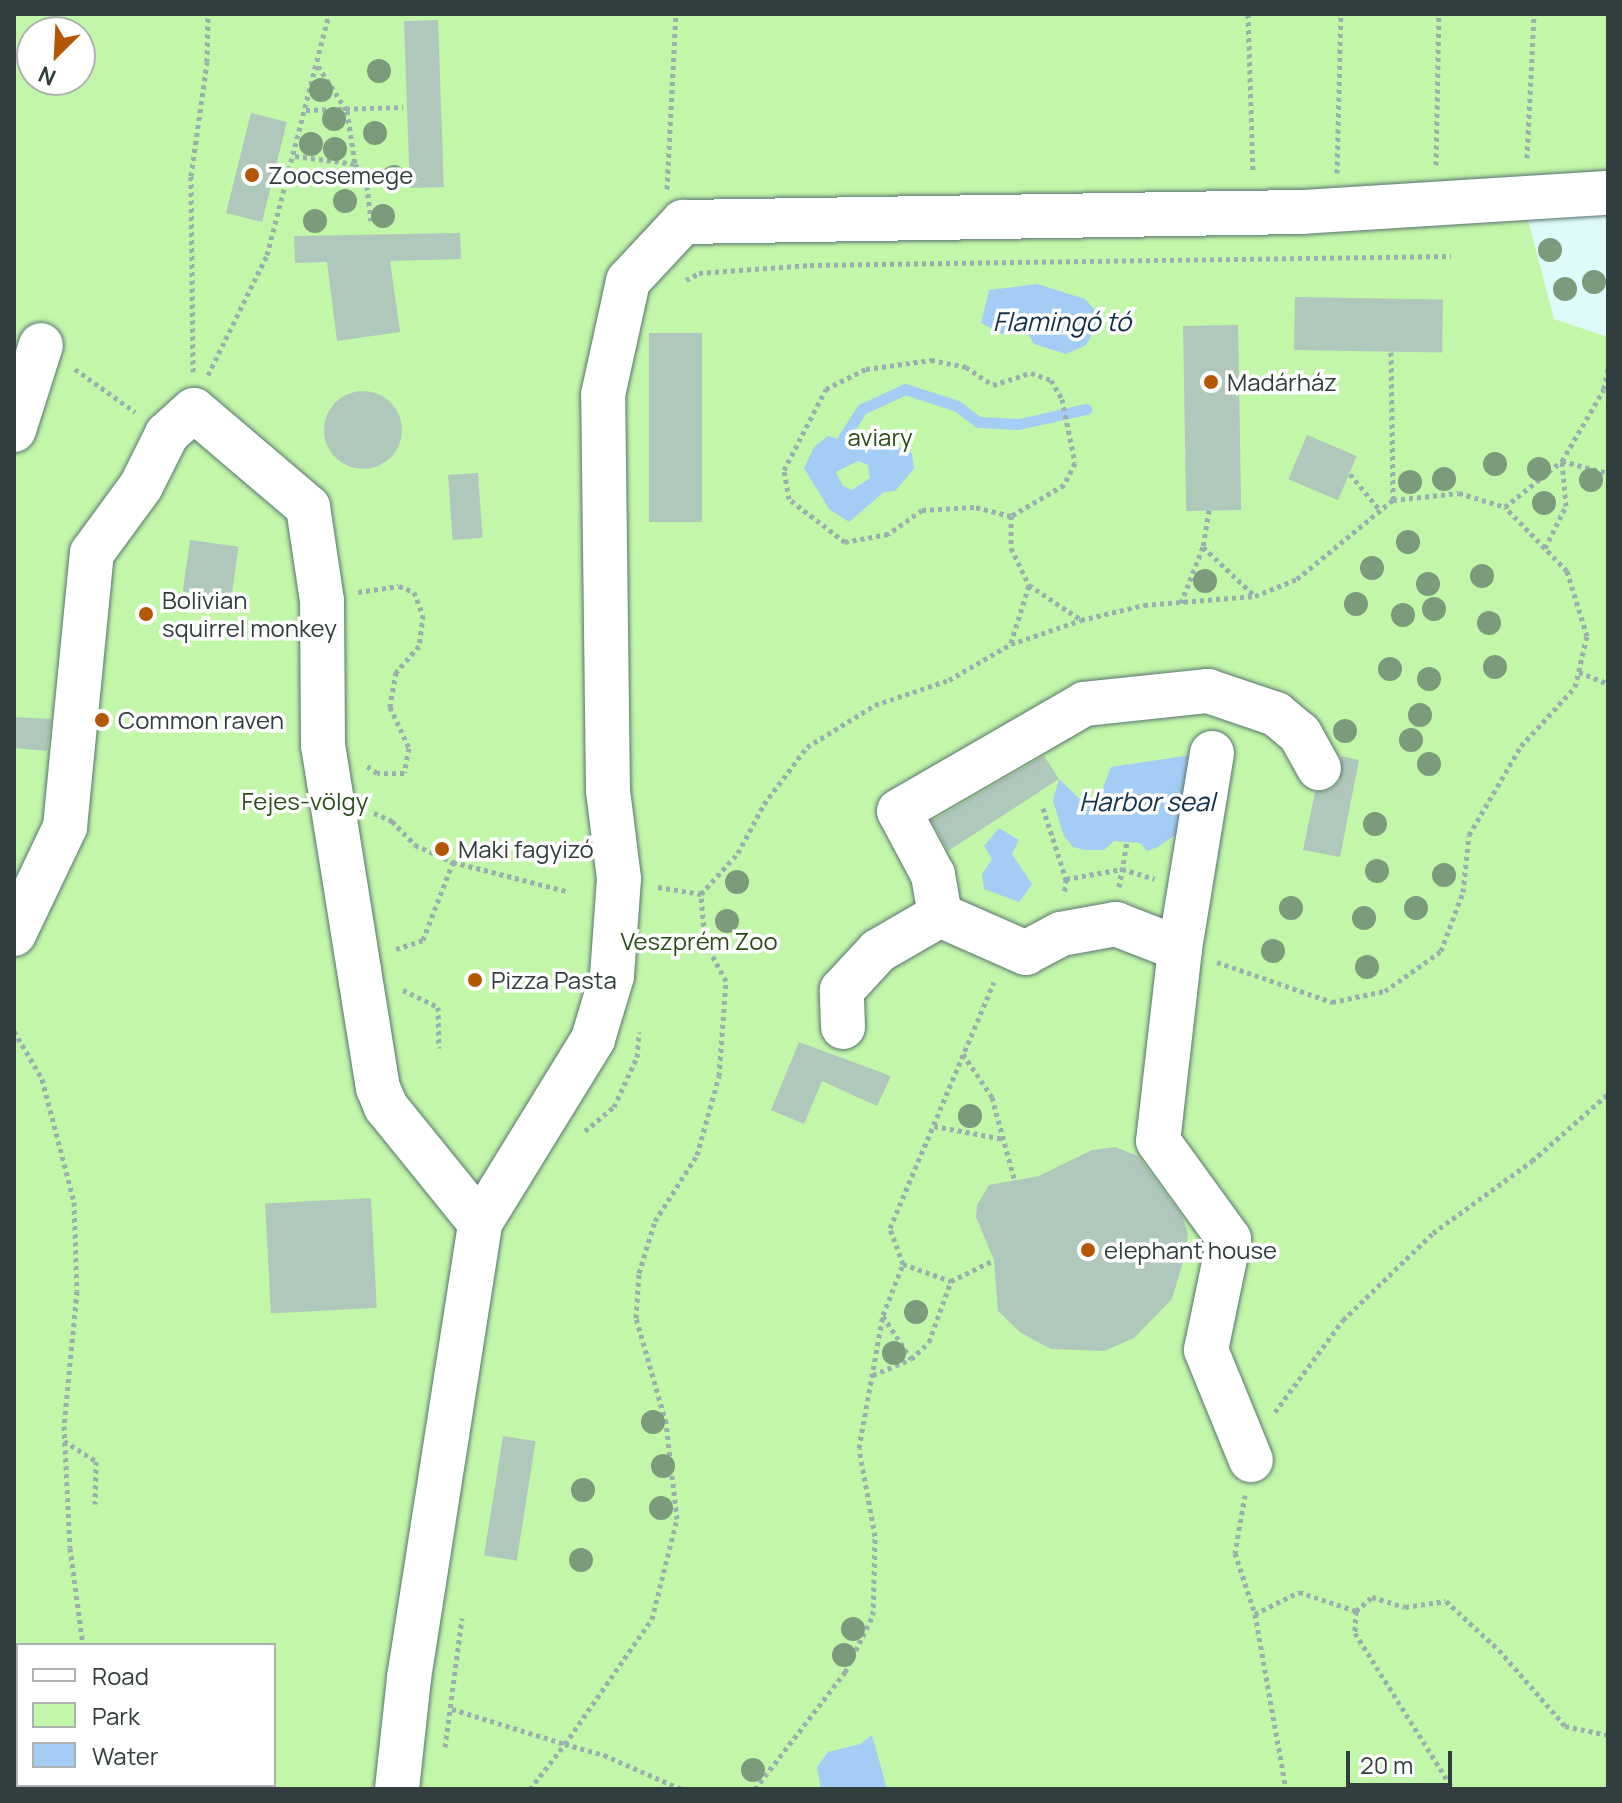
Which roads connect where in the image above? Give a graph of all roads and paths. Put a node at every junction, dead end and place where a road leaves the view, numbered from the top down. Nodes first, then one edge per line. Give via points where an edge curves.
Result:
1 (208, 14) edge
2 (329, 14) edge
3 (676, 14) edge
4 (1248, 14) edge
5 (1341, 14) edge
6 (1439, 14) edge
7 (1534, 14) edge
8 (318, 65) junction
9 (403, 107) dead end
10 (306, 110) junction
11 (347, 111) junction
12 (295, 156) junction
13 (355, 164) junction
14 (1608, 193) edge
15 (1525, 199) junction
16 (1435, 204) junction
17 (1336, 210) junction
18 (1255, 213) junction
19 (371, 221) dead end
20 (664, 236) junction
21 (1451, 256) dead end
22 (677, 285) dead end
23 (41, 345) joint
24 (1391, 352) dead end
25 (1608, 368) edge
26 (1604, 389) dead end
27 (180, 422) junction
28 (14, 430) edge
29 (1608, 473) edge
30 (1350, 474) dead end
31 (1393, 500) dead end
32 (1505, 507) dead end
33 (1379, 509) dead end
34 (1209, 510) dead end
35 (1011, 516) junction
36 (1203, 547) junction
37 (1545, 548) junction
38 (1029, 585) junction
39 (1255, 596) dead end
40 (322, 601) junction
41 (1181, 603) dead end
42 (1081, 620) dead end
43 (1011, 644) dead end
44 (1579, 672) junction
45 (1608, 684) edge
46 (323, 745) junction
47 (1212, 753) dead end
48 (1319, 768) dead end
49 (333, 808) junction
50 (1043, 808) dead end
51 (453, 862) junction
52 (1148, 877) dead end
53 (1066, 879) junction
54 (647, 886) dead end
55 (566, 891) dead end
56 (701, 894) dead end
57 (940, 915) junction
58 (14, 934) edge
59 (1044, 943) junction
60 (1180, 949) junction
61 (394, 958) dead end
62 (395, 978) dead end
63 (843, 1027) dead end
64 (640, 1029) dead end
65 (14, 1031) edge
66 (439, 1048) dead end
67 (963, 1053) junction
68 (1608, 1094) edge
69 (934, 1126) junction
70 (580, 1135) dead end
71 (1004, 1139) junction
72 (1014, 1178) dead end
73 (480, 1223) junction
74 (994, 1260) dead end
75 (903, 1264) junction
76 (951, 1281) junction
77 (883, 1315) junction
78 (911, 1359) junction
79 (873, 1375) junction
80 (64, 1441) junction
81 (1251, 1460) junction
82 (95, 1504) dead end
83 (463, 1603) dead end
84 (1356, 1611) junction
85 (1255, 1614) junction
86 (83, 1643) edge
87 (452, 1709) junction
88 (1608, 1735) edge
89 (565, 1744) junction
90 (442, 1761) dead end
91 (397, 1789) edge
92 (530, 1789) edge
93 (681, 1789) edge
94 (755, 1789) edge
95 (1286, 1789) edge
96 (1453, 1789) edge

1 - 27 path via 207,62 191,176
2 - 8 path
3 - 20 path
4 - 18 path
5 - 17 path
6 - 16 path
7 - 15 path
8 - 10 path
8 - 11 path
9 - 11 path
10 - 11 path
10 - 12 path
11 - 13 path
12 - 13 path
12 - 27 path via 267,255
13 - 19 path via 366,178
14 - 15 street
15 - 16 street
16 - 17 street
17 - 18 street
18 - 20 street via 726,219 683,222
20 - 73 street via 628,281 603,395 608,791 619,879 612,976 593,1039
21 - 22 path via 810,265 699,273
23 - 27 path
23 - 28 street
24 - 31 path
25 - 26 path
27 - 40 street via 308,507
27 - 58 street via 92,553 65,827
29 - 37 path via 1562,461 1566,506
30 - 33 path
32 - 37 path
34 - 36 path
35 - 35 path via 1064,485 1075,463 1062,399 1051,380 1031,373 993,385 966,367 931,360 866,369 826,389 784,470 789,499 845,542 888,534 922,510 974,507
35 - 38 path via 1011,548
36 - 39 path
36 - 41 path
37 - 44 path via 1567,571 1587,636
38 - 42 path
38 - 43 path
40 - 46 street
40 - 46 path via 399,586 414,592 423,615 419,646 396,672 390,707 409,748 404,773 377,773 358,758
44 - 45 path
44 - 60 path via 1575,687 1507,766 1469,835 1463,892 1441,951 1385,991 1332,1002
46 - 49 street
47 - 60 street
48 - 57 street via 1300,734 1276,714 1208,691 1084,704 899,811 933,875
49 - 51 path via 363,808 392,821 415,845
49 - 73 street via 378,1088 386,1107
50 - 53 path
51 - 55 path
51 - 61 path via 423,940 397,947
52 - 53 path via 1122,869
53 - 59 path
54 - 56 path
57 - 59 street
57 - 63 street via 878,951 842,990
59 - 60 street via 1116,924
59 - 67 path via 1001,967
60 - 81 street via 1158,1141 1229,1239 1206,1350
62 - 66 path via 399,988 438,1007
64 - 70 path via 637,1057 614,1107
65 - 80 path via 42,1079 74,1202 77,1291
67 - 69 path
67 - 71 path via 992,1097
68 - 81 path via 1532,1161 1433,1233 1343,1320 1281,1402
69 - 71 path
69 - 75 path via 890,1228
71 - 72 path
73 - 91 street via 409,1678
74 - 76 path
75 - 76 path
75 - 77 path
76 - 78 path via 929,1342
77 - 78 path
77 - 79 path
78 - 79 path
79 - 94 path via 859,1448 875,1536 873,1615 845,1672
80 - 82 path via 96,1461
80 - 86 path
81 - 85 path via 1235,1553
83 - 87 path
84 - 85 path via 1299,1592
84 - 88 path via 1372,1597 1405,1607 1446,1601 1499,1650 1565,1726
84 - 96 path via 1355,1633
85 - 95 path
87 - 89 path
87 - 90 path
89 - 92 path
89 - 93 path

